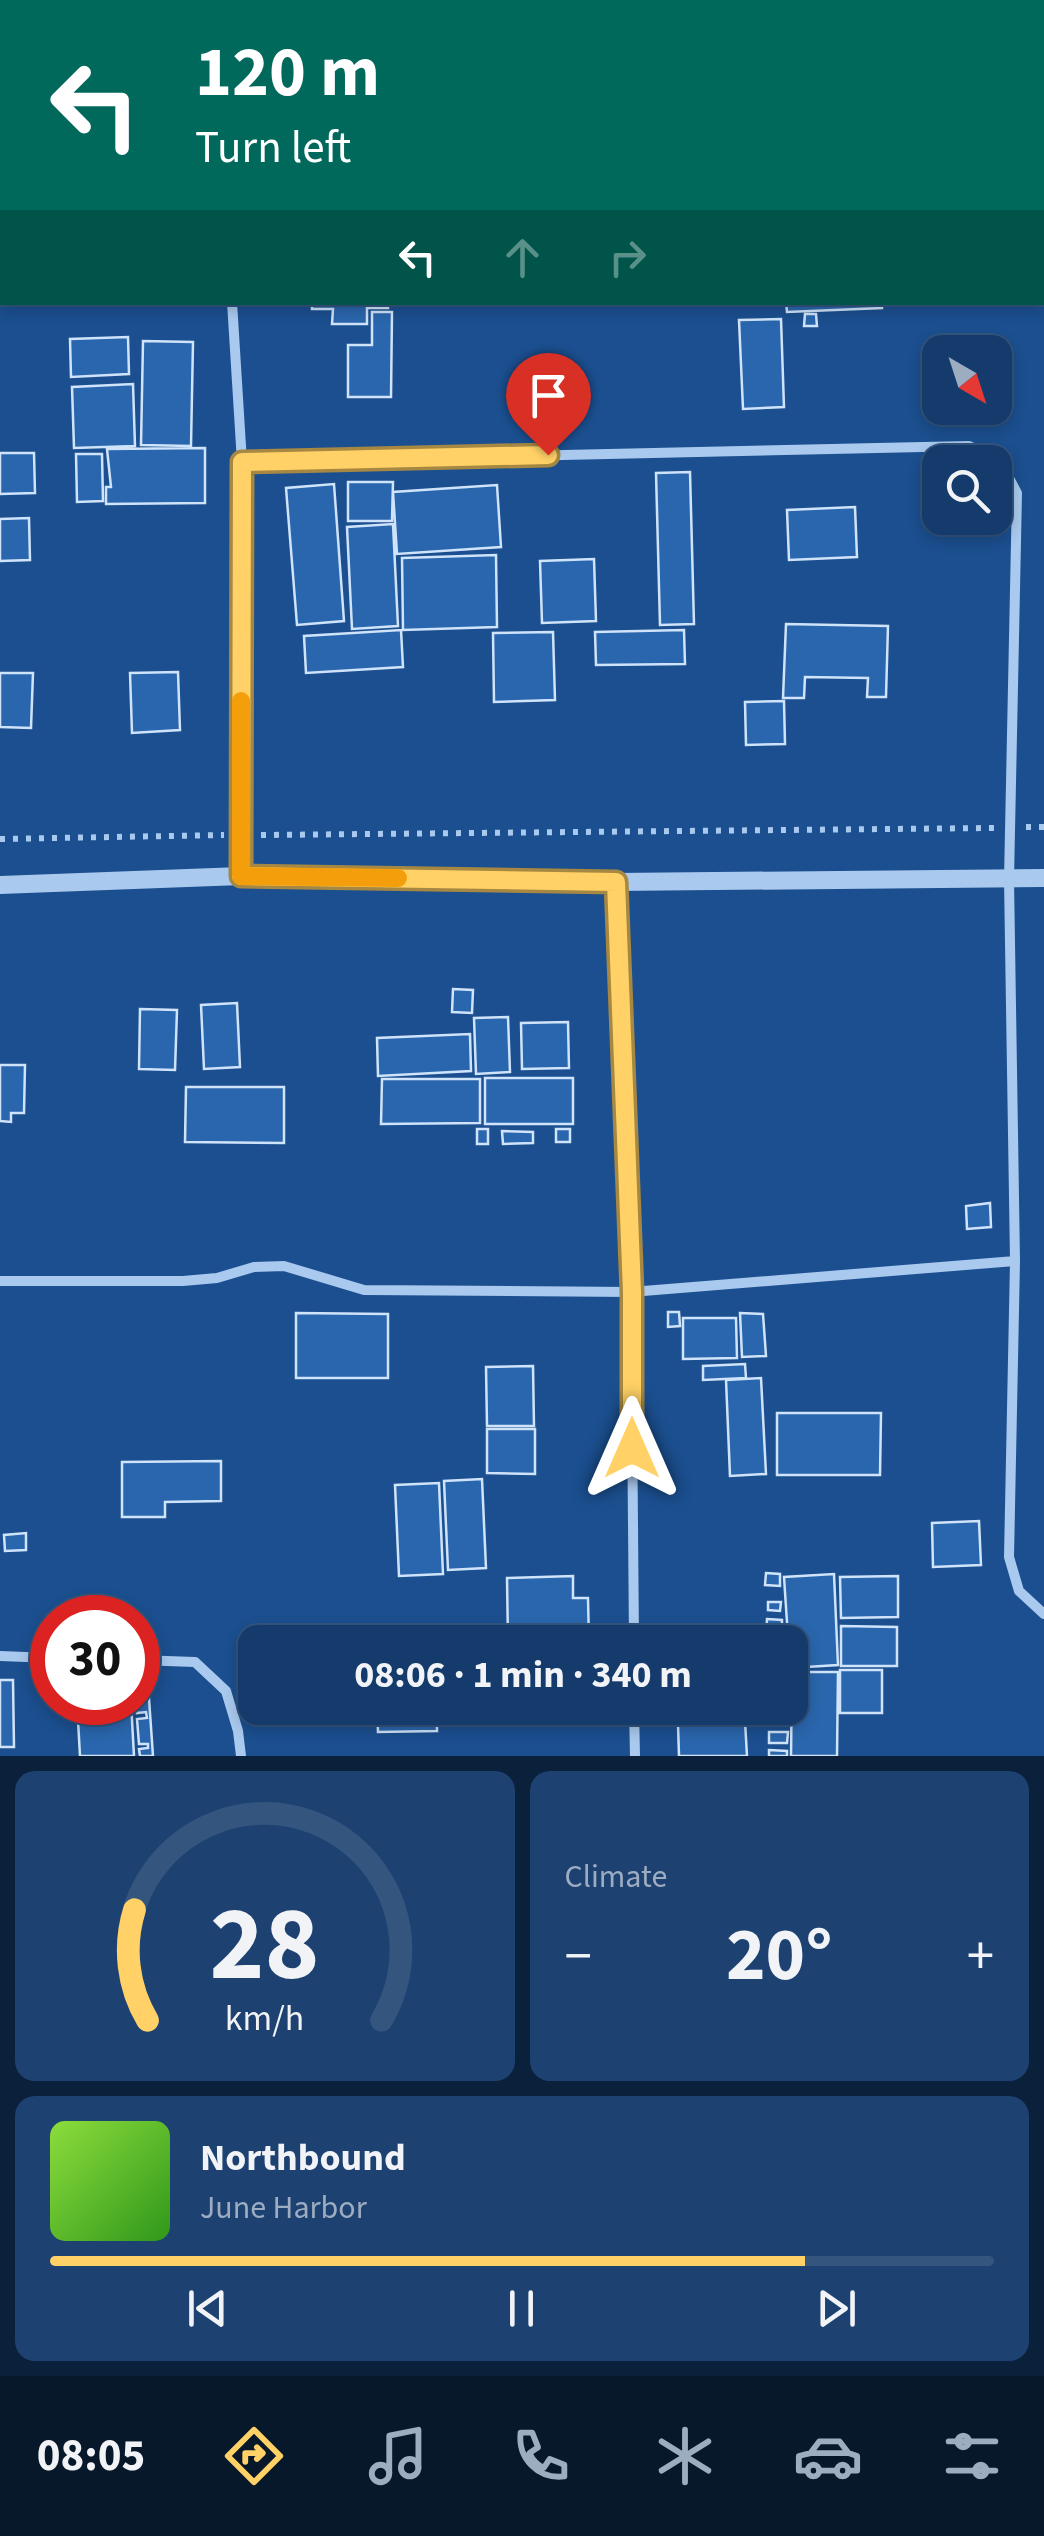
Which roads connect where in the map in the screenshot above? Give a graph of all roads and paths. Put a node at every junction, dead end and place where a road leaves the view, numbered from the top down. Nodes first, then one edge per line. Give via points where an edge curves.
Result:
1 (232, 305) edge
2 (242, 462) junction
3 (1044, 827) edge
4 (1010, 828) junction
5 (241, 835) junction
6 (0, 839) edge
7 (241, 876) junction
8 (1044, 878) edge
9 (1009, 879) junction
10 (616, 882) junction
11 (0, 885) edge
12 (1015, 1260) junction
13 (0, 1281) edge
14 (632, 1292) junction
15 (1044, 1614) edge
16 (634, 1625) edge
17 (0, 1656) edge
18 (30, 1657) edge
19 (160, 1661) edge
20 (634, 1725) edge
21 (242, 1756) edge
22 (635, 1756) edge

1 - 2 street
2 - 4 street via 969,446 1000,461 1017,492
2 - 5 street
3 - 4 path
4 - 5 path
4 - 9 street
5 - 6 path
5 - 7 street
7 - 10 street
7 - 11 street
8 - 9 street
9 - 10 street
9 - 12 street
10 - 14 street
12 - 14 street
12 - 15 street via 1010,1557 1020,1590
13 - 14 street via 183,1281 284,1266 364,1290
14 - 16 street
17 - 18 street
19 - 21 street via 195,1662 226,1691
20 - 22 street

